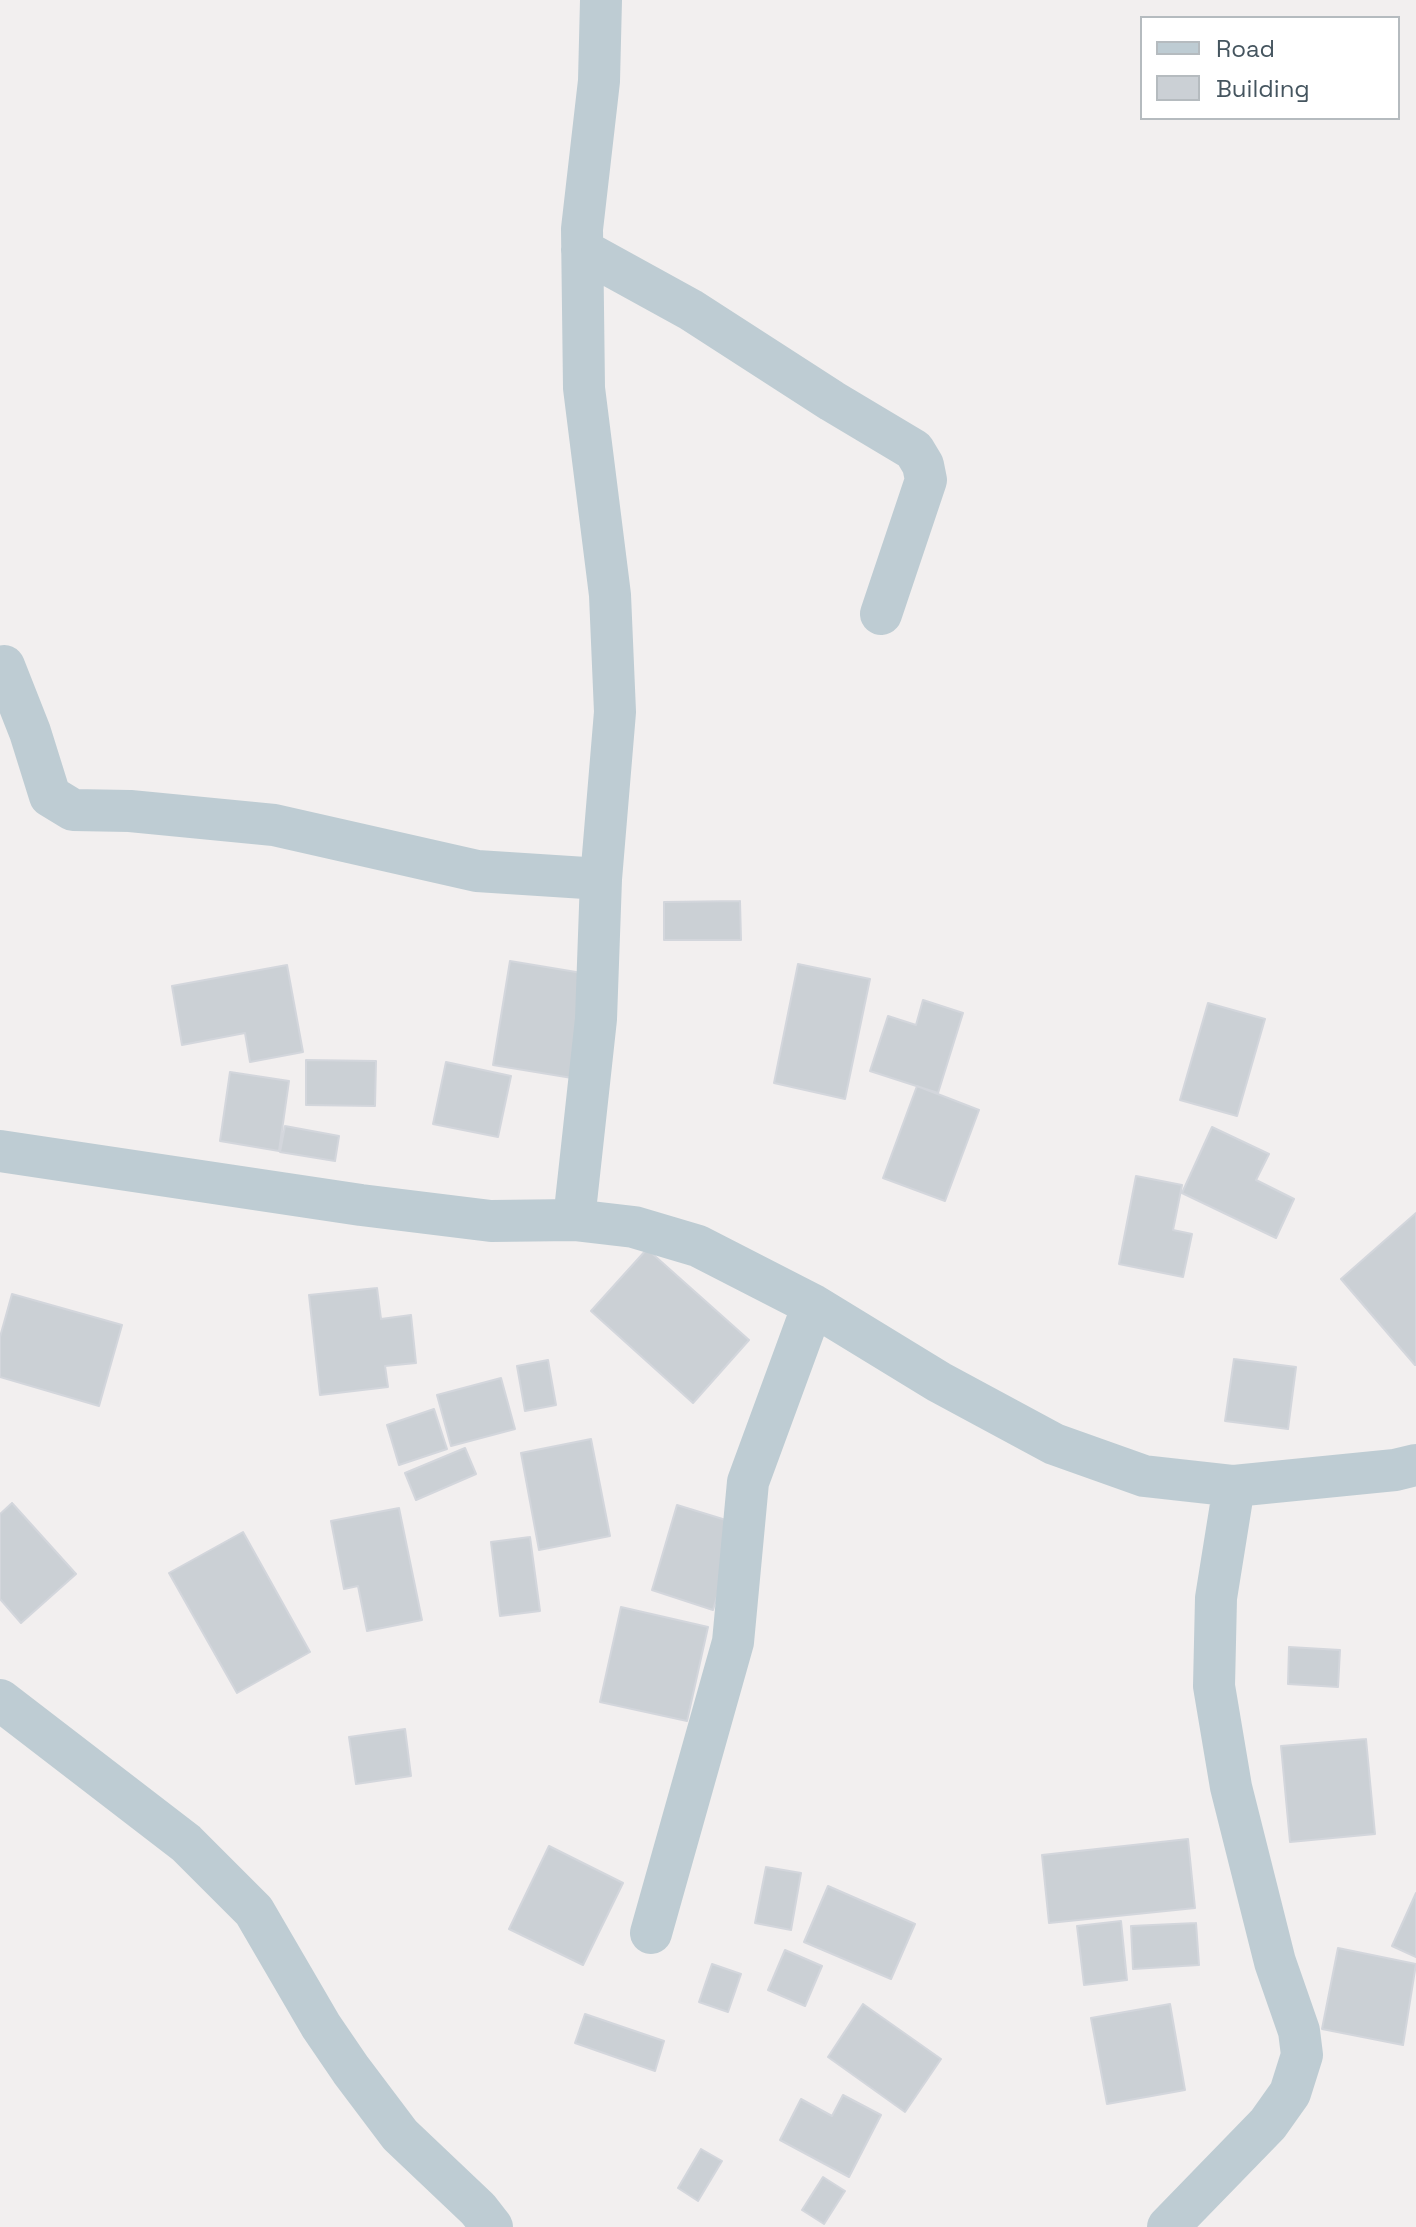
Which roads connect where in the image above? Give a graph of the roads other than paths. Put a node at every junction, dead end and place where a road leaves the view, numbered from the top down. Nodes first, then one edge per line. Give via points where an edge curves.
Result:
1 (601, 0) edge
2 (582, 250) junction
3 (881, 614) dead end
4 (4, 666) dead end
5 (601, 879) junction
6 (0, 1151) edge
7 (574, 1220) junction
8 (813, 1305) junction
9 (1416, 1465) edge
10 (1234, 1486) junction
11 (0, 1700) edge
12 (651, 1933) dead end
13 (492, 2227) edge
14 (1168, 2227) edge

1 - 2 street via 599,81
2 - 3 street via 691,310 914,450 926,480
2 - 5 street via 584,388 610,595 615,712
4 - 5 street via 50,796 73,810 274,825 477,871
5 - 7 street via 596,1019
6 - 7 street via 491,1221
7 - 8 street via 634,1227 698,1246
8 - 10 street via 1054,1444 1144,1476
8 - 12 street via 748,1482 733,1642
9 - 10 street
10 - 14 street via 1216,1598 1214,1686 1231,1787 1302,2055 1290,2093 1268,2124
11 - 13 street via 186,1843 254,1911 351,2070 400,2135

